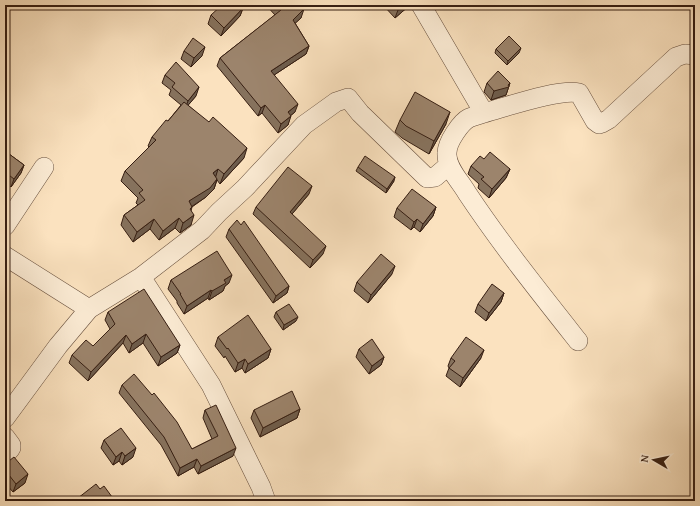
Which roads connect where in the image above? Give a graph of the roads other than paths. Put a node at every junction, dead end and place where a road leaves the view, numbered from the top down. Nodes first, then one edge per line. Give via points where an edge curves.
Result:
1 (420, 5) edge
2 (695, 55) edge
3 (484, 113) junction
4 (449, 165) junction
5 (44, 167) dead end
6 (5, 226) edge
7 (5, 256) edge
8 (141, 277) junction
9 (89, 309) junction
10 (578, 342) dead end
11 (5, 418) edge
12 (5, 437) edge
13 (5, 455) edge
14 (266, 501) edge

1 - 3 street
2 - 3 street via 685,54 676,57 602,123 598,124 595,121 580,93 572,91
3 - 4 street via 469,118 459,127 447,152
4 - 8 street via 435,177 427,178 360,113 348,98 336,102 304,125 202,230
4 - 10 street via 481,214
5 - 6 street
7 - 9 street
8 - 9 street
8 - 14 street via 211,385
9 - 11 street
12 - 13 street via 11,448

